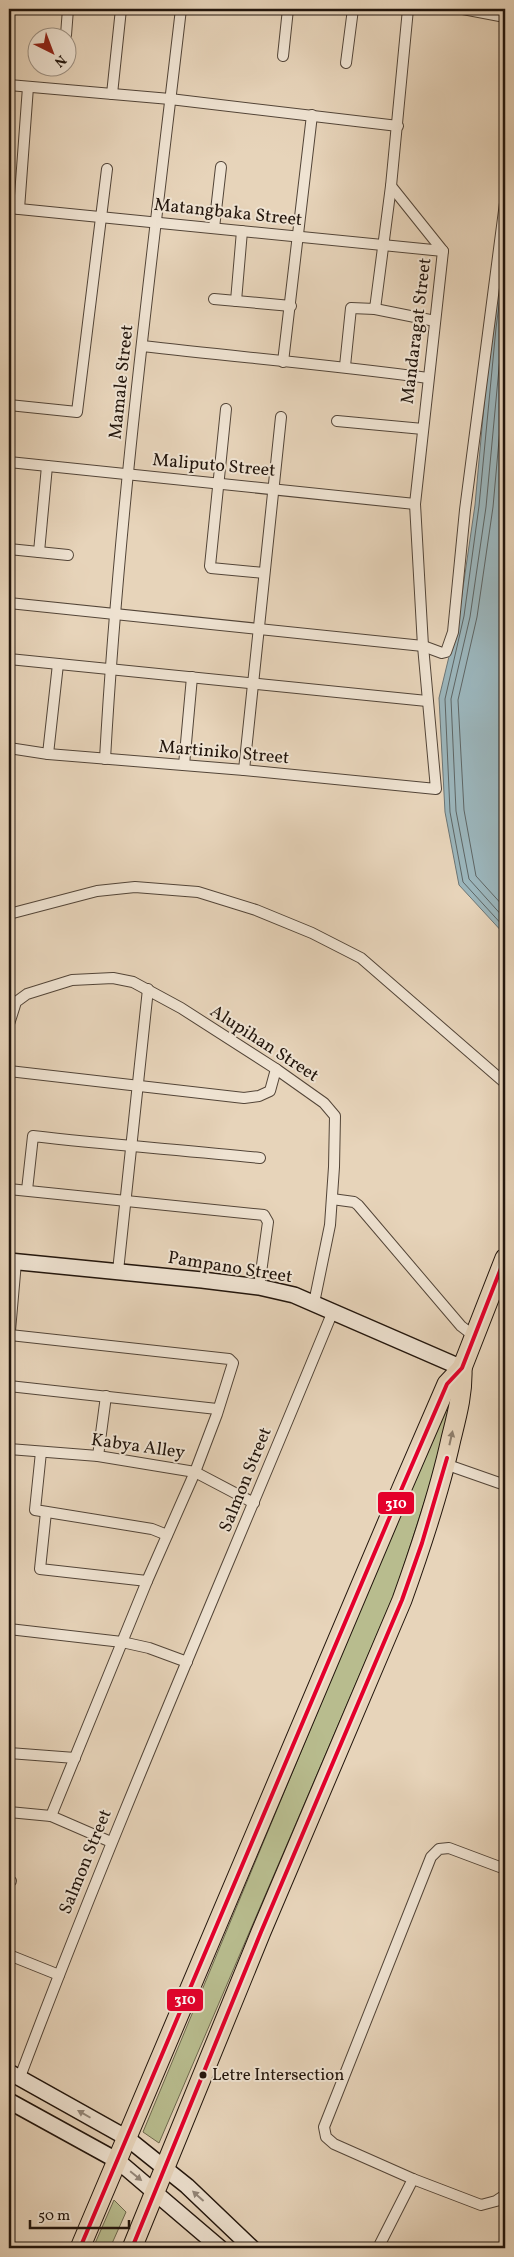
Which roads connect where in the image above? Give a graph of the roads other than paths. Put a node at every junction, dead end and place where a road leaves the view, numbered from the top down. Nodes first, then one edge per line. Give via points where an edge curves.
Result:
1 (68, 9) edge
2 (121, 9) edge
3 (181, 9) edge
4 (288, 9) edge
5 (353, 9) edge
6 (408, 9) edge
7 (463, 9) edge
8 (505, 17) edge
9 (67, 28) edge
10 (282, 56) dead end
11 (346, 63) dead end
12 (9, 85) edge
13 (28, 87) junction
14 (112, 94) junction
15 (170, 99) junction
16 (312, 115) junction
17 (398, 126) junction
18 (221, 167) dead end
19 (107, 168) dead end
20 (391, 186) junction
21 (505, 202) edge
22 (14, 208) edge
23 (102, 217) junction
24 (155, 222) junction
25 (214, 228) junction
26 (242, 231) junction
27 (299, 237) junction
28 (385, 245) junction
29 (443, 252) junction
30 (214, 299) dead end
31 (236, 300) junction
32 (290, 306) junction
33 (375, 309) junction
34 (435, 321) junction
35 (142, 346) junction
36 (283, 362) junction
37 (345, 366) junction
38 (428, 378) junction
39 (9, 405) edge
40 (226, 409) dead end
41 (281, 417) dead end
42 (337, 421) dead end
43 (423, 429) junction
44 (9, 462) edge
45 (47, 466) junction
46 (128, 474) junction
47 (217, 482) junction
48 (273, 487) junction
49 (415, 504) junction
50 (9, 549) edge
51 (39, 552) junction
52 (68, 555) dead end
53 (264, 573) junction
54 (9, 602) edge
55 (116, 614) junction
56 (258, 629) junction
57 (422, 646) junction
58 (9, 659) edge
59 (58, 664) junction
60 (110, 669) junction
61 (192, 677) junction
62 (254, 682) junction
63 (427, 701) junction
64 (9, 748) edge
65 (48, 754) junction
66 (106, 759) junction
67 (184, 765) junction
68 (244, 770) junction
69 (436, 789) joint
70 (9, 914) edge
71 (148, 989) junction
72 (9, 1024) edge
73 (276, 1069) junction
74 (9, 1071) edge
75 (505, 1083) edge
76 (138, 1086) junction
77 (132, 1148) junction
78 (260, 1158) dead end
79 (9, 1188) edge
80 (27, 1190) junction
81 (332, 1199) junction
82 (125, 1200) junction
83 (505, 1258) edge
84 (12, 1262) edge
85 (118, 1270) junction
86 (259, 1287) junction
87 (314, 1303) junction
88 (332, 1311) junction
89 (474, 1336) junction
90 (9, 1338) edge
91 (462, 1368) junction
92 (9, 1386) edge
93 (106, 1396) junction
94 (217, 1409) junction
95 (9, 1448) edge
96 (41, 1452) junction
97 (98, 1456) junction
98 (446, 1464) junction
99 (195, 1472) junction
100 (505, 1485) edge
101 (254, 1503) junction
102 (46, 1512) junction
103 (167, 1534) junction
104 (147, 1581) junction
105 (9, 1630) edge
106 (122, 1642) junction
107 (187, 1662) junction
108 (9, 1753) edge
109 (75, 1758) junction
110 (9, 1812) edge
111 (51, 1816) junction
112 (110, 1842) junction
113 (505, 1869) edge
114 (9, 1955) edge
115 (59, 1975) junction
116 (14, 2075) edge
117 (9, 2101) edge
118 (127, 2138) junction
119 (118, 2161) junction
120 (164, 2166) junction
121 (413, 2179) junction
122 (154, 2191) junction
123 (505, 2195) edge
124 (80, 2248) edge
125 (132, 2248) edge
126 (220, 2248) edge
127 (252, 2248) edge
128 (378, 2248) edge

1 - 9 street
2 - 14 street
3 - 15 street, Mamale Street
4 - 10 street
5 - 11 street
6 - 17 street
7 - 8 street
12 - 13 street
13 - 14 street
13 - 22 street
14 - 15 street
15 - 16 street
15 - 24 street, Mamale Street
16 - 17 street
16 - 27 street
17 - 20 street
18 - 25 street
19 - 23 street
20 - 28 street
20 - 29 street, Mandaragat Street
21 - 57 street via 466,500 453,632 446,652
22 - 23 street, Matangbaka Street
23 - 24 street, Matangbaka Street
23 - 39 street via 77,412
24 - 25 street, Matangbaka Street
24 - 35 street, Mamale Street
25 - 26 street, Matangbaka Street
26 - 27 street, Matangbaka Street
26 - 31 street
27 - 28 street, Matangbaka Street
27 - 32 street
28 - 29 street, Matangbaka Street
28 - 33 street
29 - 34 street, Mandaragat Street
30 - 31 street
31 - 32 street
32 - 36 street
33 - 34 street
33 - 37 street via 352,308
34 - 38 street, Mandaragat Street
35 - 36 street
35 - 46 street, Mamale Street
36 - 37 street
37 - 38 street
38 - 43 street, Mandaragat Street
40 - 47 street
41 - 48 street
42 - 43 street
43 - 49 street, Mandaragat Street
44 - 45 street, Maliputo Street
45 - 46 street, Maliputo Street
45 - 51 street
46 - 47 street, Maliputo Street
46 - 55 street, Mamale Street
47 - 48 street, Maliputo Street
47 - 53 street via 210,567
48 - 49 street, Maliputo Street
48 - 53 street
49 - 57 street, Mandaragat Street
50 - 51 street
51 - 52 street
53 - 56 street
54 - 55 street
55 - 56 street
55 - 60 street, Mamale Street
56 - 57 street
56 - 62 street
57 - 63 street, Mandaragat Street
58 - 59 street
59 - 60 street
59 - 65 street
60 - 61 street
60 - 66 street, Mamale Street
61 - 62 street
61 - 67 street
62 - 63 street
62 - 68 street
63 - 69 street, Mandaragat Street
64 - 65 street, Martiniko Street
65 - 66 street, Martiniko Street
66 - 67 street, Martiniko Street
67 - 68 street, Martiniko Street
68 - 69 street, Martiniko Street
70 - 75 street via 97,891 135,887 198,892 256,910 312,932 361,958
71 - 72 street, Alupihan Street via 113,978 72,980 27,994 16,1002
71 - 73 street, Alupihan Street
71 - 76 street
73 - 76 street via 270,1091 244,1098
73 - 81 street, Alupihan Street via 324,1103 335,1116
74 - 76 street
76 - 77 street
77 - 78 street
77 - 80 street via 34,1136
77 - 82 street
79 - 80 street
80 - 82 street
81 - 87 street, Alupihan Street
81 - 89 street via 358,1205 461,1326
82 - 85 street
82 - 86 street via 264,1215 268,1222
83 - 89 highway
84 - 85 main road, Pampano Street
84 - 90 street
85 - 86 main road, Pampano Street
86 - 87 main road, Pampano Street
87 - 88 main road, Pampano Street
88 - 91 main road, Pampano Street
88 - 101 street, Salmon Street
89 - 91 highway
90 - 94 street via 229,1358 233,1363
98 -> 91 highway via 463,1387
91 - 118 highway via 447,1384
92 - 93 street
93 - 94 street
93 - 97 street
94 - 99 street
95 - 96 street, Kabya Alley
96 - 97 street, Kabya Alley
96 - 102 street via 35,1510
97 - 99 street, Kabya Alley
98 - 100 street
98 - 120 highway via 402,1600
99 - 101 street, Kabya Alley
99 - 103 street
101 - 107 street, Salmon Street
102 - 103 street via 152,1528
102 - 104 street via 40,1569
103 - 104 street
104 - 106 street
105 - 106 street
106 - 107 street
106 - 109 street
107 - 112 street, Salmon Street
108 - 109 street
109 - 111 street
110 - 111 street
111 - 112 street
112 - 115 street, Salmon Street
113 - 121 street via 449,1848 439,1849 431,1857 324,2127 326,2137 334,2144
114 - 115 street
115 - 116 street, Salmon Street
118 -> 116 main road
117 - 119 main road
118 - 119 highway
118 - 120 main road
119 -> 122 main road
119 - 124 highway
120 - 122 highway
127 -> 120 main road
121 - 123 street via 481,2205 496,2202
121 - 128 street
122 - 125 highway
122 - 126 main road

